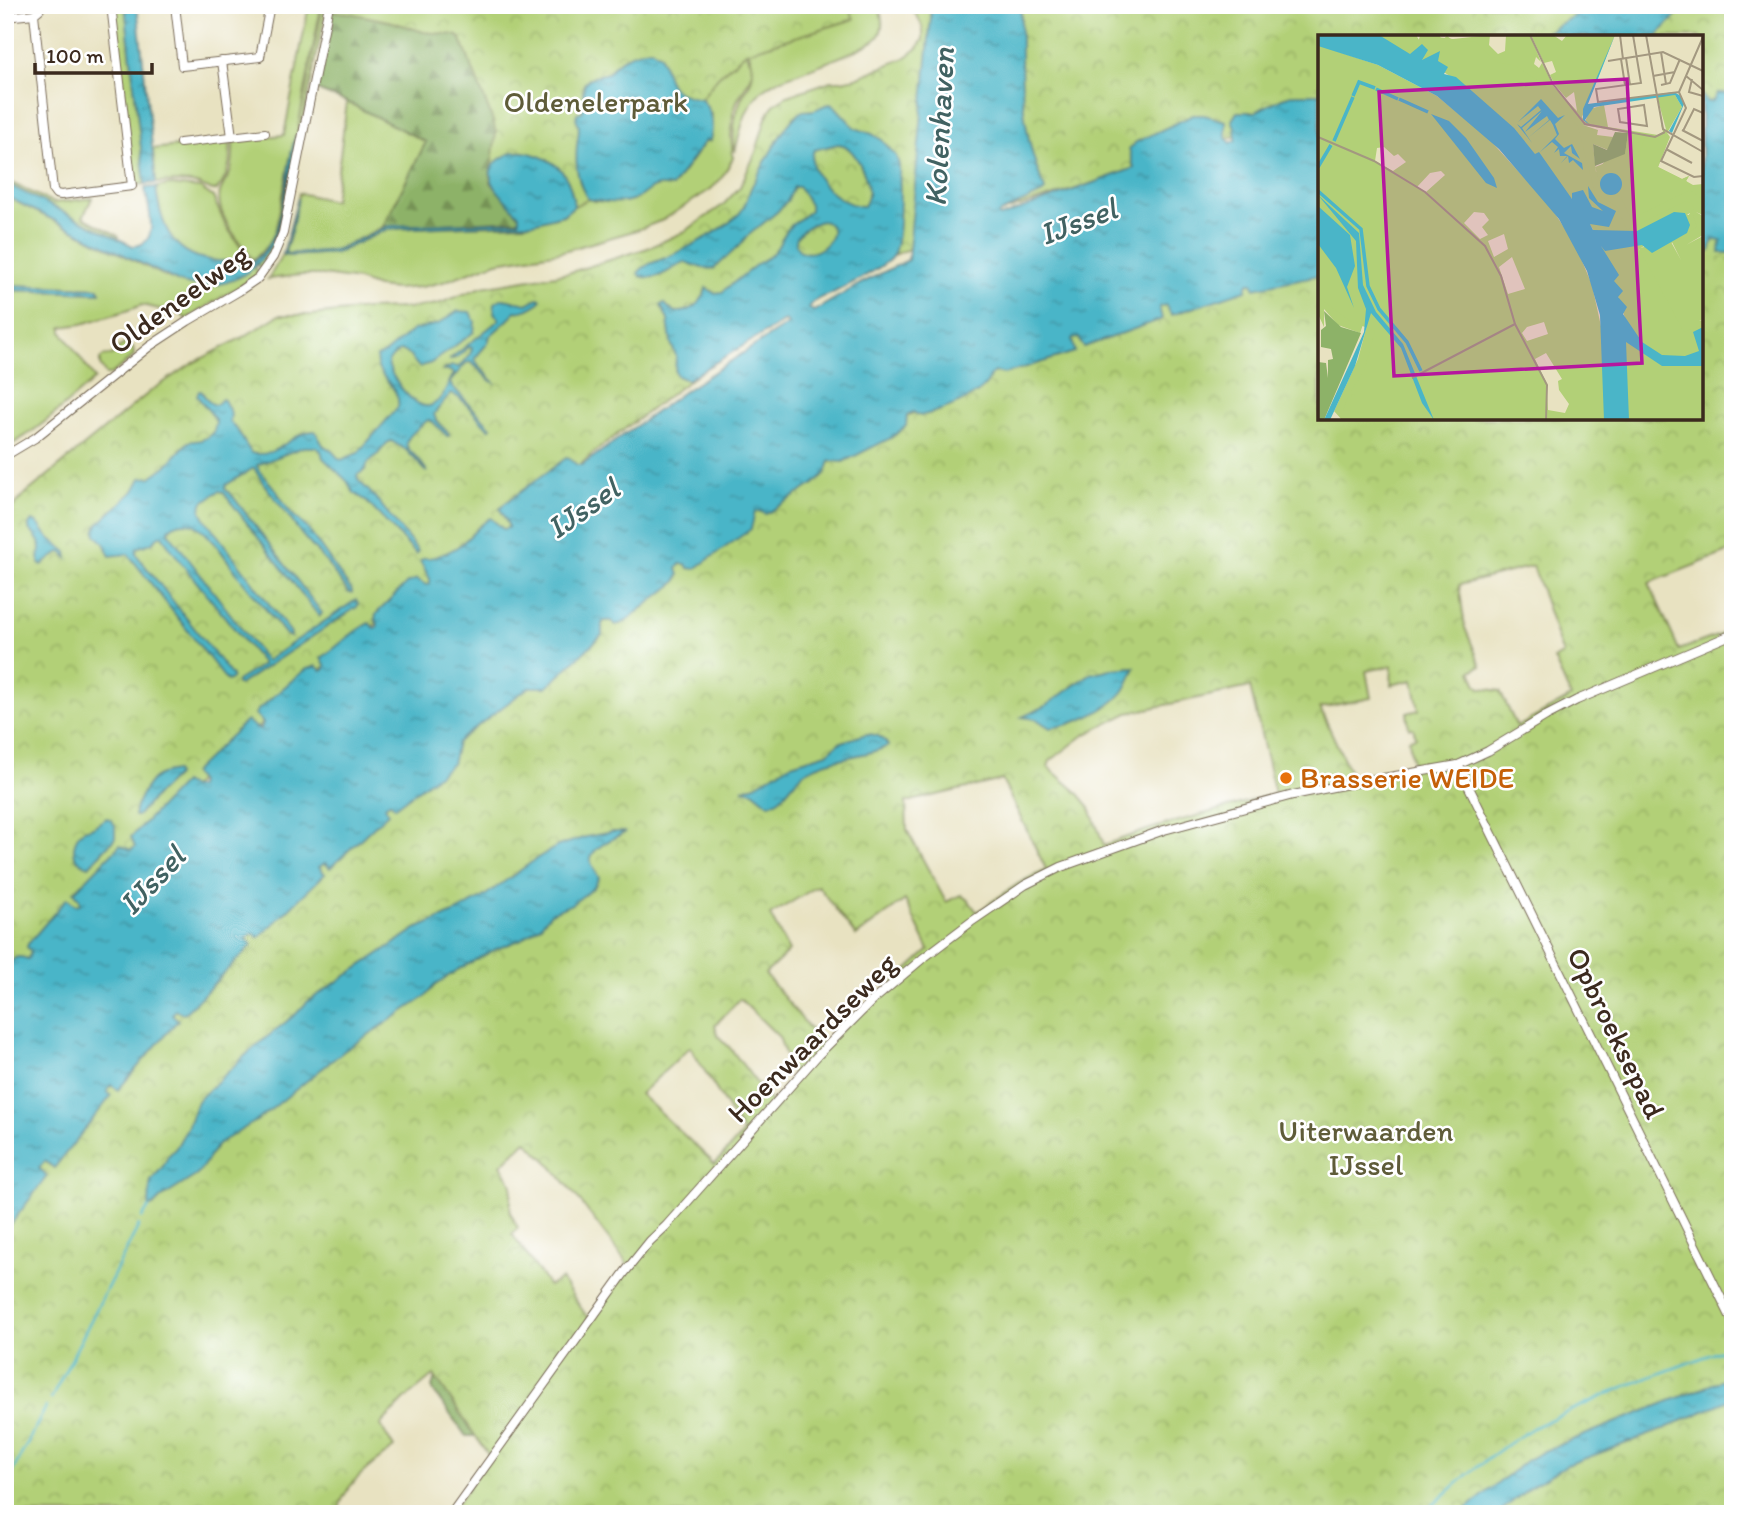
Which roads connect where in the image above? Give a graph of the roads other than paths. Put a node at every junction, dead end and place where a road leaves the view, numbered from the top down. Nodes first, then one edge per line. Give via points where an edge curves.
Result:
1 (40, 5) edge
2 (111, 5) edge
3 (175, 5) edge
4 (270, 5) edge
5 (329, 5) edge
6 (34, 14) junction
7 (5, 17) edge
8 (222, 61) junction
9 (265, 133) dead end
10 (232, 137) junction
11 (180, 143) dead end
12 (5, 456) edge
13 (1733, 634) edge
14 (1458, 765) junction
15 (1733, 1322) edge
16 (451, 1514) edge

1 - 6 street
2 - 6 street via 132,186 61,195 53,190
3 - 8 street via 182,66
4 - 8 street via 260,57
5 - 12 street, Oldeneelweg via 283,233 262,274 150,346 46,430
6 - 7 street
8 - 10 street
9 - 10 street
10 - 11 street
13 - 14 street, Hoenwaardseweg via 1577,700
14 - 15 street, Opbroeksepad
14 - 16 street, Hoenwaardseweg via 1293,795 1164,830 1061,867 971,922 872,1002 817,1056 650,1241

